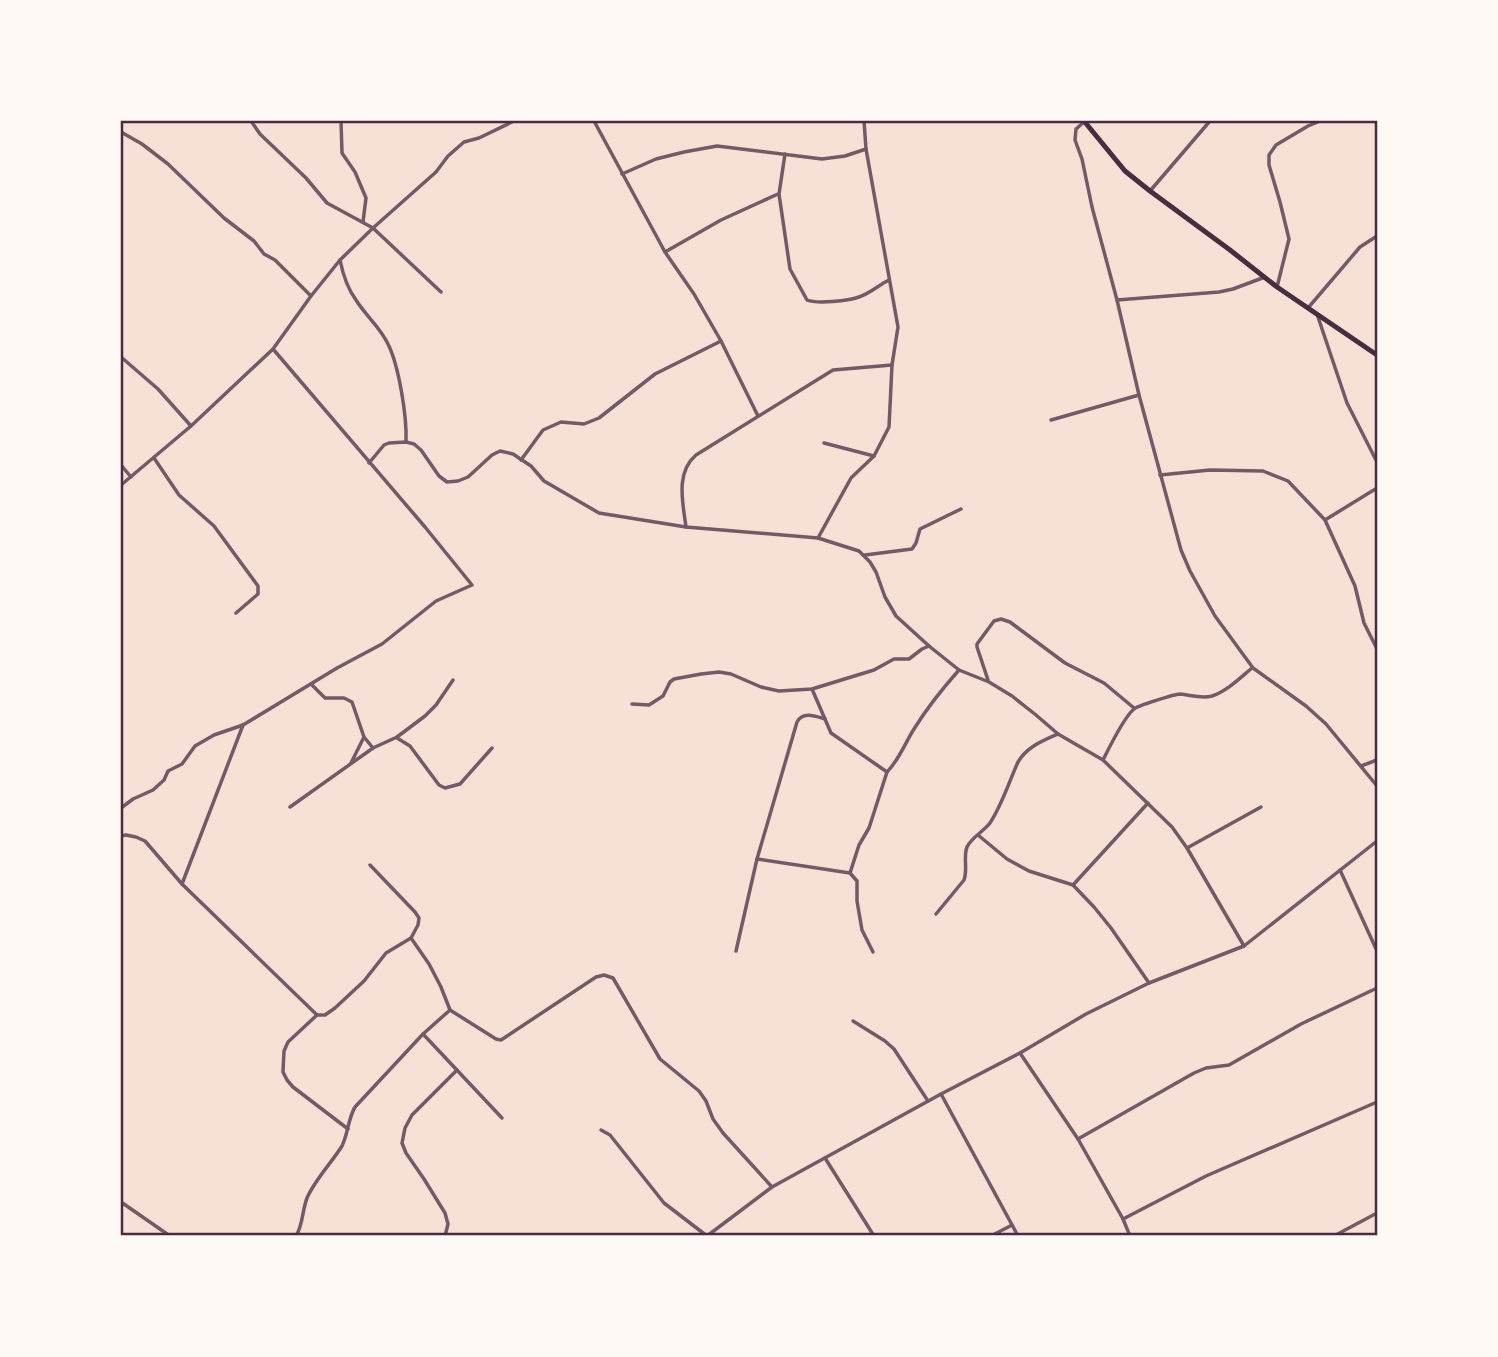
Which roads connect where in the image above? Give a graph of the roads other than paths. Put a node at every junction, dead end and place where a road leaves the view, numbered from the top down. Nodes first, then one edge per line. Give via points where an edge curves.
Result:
1 (251, 121) edge
2 (341, 121) edge
3 (514, 121) edge
4 (594, 121) edge
5 (864, 121) edge
6 (1084, 121) edge
7 (1209, 121) edge
8 (1320, 121) edge
9 (121, 132) edge
10 (866, 149) junction
11 (785, 154) junction
12 (622, 174) junction
13 (1150, 191) junction
14 (779, 194) junction
15 (363, 222) junction
16 (373, 228) junction
17 (1377, 236) edge
18 (665, 252) junction
19 (340, 260) junction
20 (1265, 277) junction
21 (890, 279) junction
22 (1277, 287) junction
23 (441, 292) dead end
24 (311, 296) junction
25 (1117, 300) junction
26 (1308, 308) junction
27 (1317, 315) junction
28 (721, 341) junction
29 (273, 349) junction
30 (1377, 355) edge
31 (121, 356) edge
32 (892, 365) junction
33 (1139, 395) junction
34 (758, 416) junction
35 (1051, 420) dead end
36 (191, 426) junction
37 (406, 442) junction
38 (824, 443) dead end
39 (874, 456) junction
40 (154, 458) junction
41 (522, 460) junction
42 (1377, 462) edge
43 (369, 463) junction
44 (121, 465) edge
45 (1160, 475) junction
46 (131, 477) junction
47 (121, 485) edge
48 (1377, 488) edge
49 (961, 509) dead end
50 (1325, 520) junction
51 (686, 527) junction
52 (818, 538) junction
53 (865, 555) junction
54 (236, 613) dead end
55 (929, 646) junction
56 (1377, 649) edge
57 (1252, 668) junction
58 (960, 670) junction
59 (453, 680) dead end
60 (989, 682) junction
61 (311, 684) junction
62 (812, 689) junction
63 (632, 704) dead end
64 (1134, 708) junction
65 (825, 719) junction
66 (243, 725) junction
67 (1058, 734) junction
68 (364, 737) junction
69 (397, 737) junction
70 (373, 748) junction
71 (492, 748) dead end
72 (1103, 760) junction
73 (1377, 760) edge
74 (351, 764) junction
75 (1361, 766) junction
76 (887, 772) junction
77 (1377, 786) edge
78 (1148, 803) junction
79 (290, 807) dead end
80 (1261, 807) dead end
81 (121, 808) edge
82 (978, 835) junction
83 (121, 836) edge
84 (1377, 841) edge
85 (1187, 848) junction
86 (757, 859) junction
87 (370, 865) dead end
88 (1340, 870) junction
89 (850, 873) junction
90 (182, 884) junction
91 (1073, 886) junction
92 (936, 914) dead end
93 (411, 938) junction
94 (1244, 946) junction
95 (736, 951) dead end
96 (1377, 951) edge
97 (873, 952) dead end
98 (1149, 983) junction
99 (1377, 988) edge
100 (450, 1010) junction
101 (317, 1015) junction
102 (853, 1021) dead end
103 (423, 1034) junction
104 (1020, 1053) junction
105 (457, 1070) junction
106 (941, 1094) junction
107 (928, 1101) junction
108 (1377, 1102) edge
109 (502, 1118) dead end
110 (348, 1129) junction
111 (601, 1130) dead end
112 (1078, 1139) junction
113 (825, 1158) junction
114 (772, 1187) junction
115 (121, 1202) edge
116 (1377, 1213) edge
117 (1123, 1219) junction
118 (1012, 1225) junction
119 (170, 1236) edge
120 (296, 1236) edge
121 (445, 1236) edge
122 (707, 1236) edge
123 (874, 1236) edge
124 (991, 1236) edge
125 (1018, 1236) edge
126 (1130, 1236) edge
127 (1334, 1236) edge

1 - 15 street via 327,203
2 - 15 street via 342,153 366,198
3 - 16 street via 464,142
4 - 12 street
5 - 10 street
6 - 13 main road via 1125,171
6 - 25 street via 1076,129 1075,140
7 - 13 street
8 - 22 street via 1276,145 1269,155 1289,239
9 - 24 street via 168,164
10 - 11 street via 822,159
10 - 21 street
11 - 12 street via 717,146 656,159
11 - 14 street
12 - 18 street
13 - 20 main road
14 - 18 street
14 - 21 street via 790,269 807,300 854,299
15 - 16 street
16 - 19 street
16 - 23 street
17 - 26 street via 1360,247
18 - 28 street
19 - 24 street
19 - 37 street via 350,291 388,345 407,423
20 - 22 main road
20 - 25 street via 1219,292
21 - 32 street via 898,327
22 - 26 main road
24 - 29 street
25 - 33 street
26 - 27 main road
27 - 30 main road
27 - 42 street via 1347,403
28 - 34 street
28 - 41 street via 655,374 599,418 584,424 561,422 543,430
29 - 36 street
29 - 43 street
31 - 36 street
32 - 34 street via 833,370
32 - 39 street via 889,427
33 - 35 street
33 - 45 street
34 - 51 street via 685,467
36 - 40 street
37 - 41 street via 421,450 447,482 468,477 500,451
37 - 43 street via 384,445
38 - 39 street
39 - 52 street via 851,478
40 - 46 street
40 - 54 street via 179,495 214,526 258,586 258,594
41 - 51 street via 544,481 599,513
43 - 61 street via 472,584 436,601 382,644
44 - 46 street
45 - 50 street via 1263,471 1288,481
45 - 57 street via 1190,571
46 - 47 street
48 - 50 street
49 - 53 street via 920,529 912,549
50 - 56 street
51 - 52 street
52 - 53 street
53 - 55 street via 896,616
55 - 58 street
55 - 62 street via 909,659 894,659
57 - 64 street via 1210,696 1172,695
57 - 75 street via 1326,723
58 - 60 street
58 - 76 street
59 - 69 street via 436,705
60 - 64 street via 977,644 994,621 1001,619
60 - 67 street
61 - 66 street
61 - 68 street via 326,698 352,702
62 - 63 street via 779,691 719,672 674,679 663,696 649,705
62 - 65 street
64 - 72 street
65 - 76 street via 831,733
65 - 86 street via 804,715 797,722
66 - 81 street via 195,746 153,790
66 - 90 street
67 - 72 street
67 - 82 street via 1022,755 997,811
68 - 70 street
68 - 74 street
69 - 70 street
69 - 71 street via 445,788 460,784
70 - 74 street
72 - 78 street
73 - 75 street
74 - 79 street
75 - 77 street
76 - 89 street
78 - 85 street
78 - 91 street
80 - 85 street
82 - 91 street via 1029,871
82 - 92 street via 967,845 964,880
83 - 90 street via 145,841
84 - 88 street
85 - 94 street
86 - 89 street
86 - 95 street
87 - 93 street via 419,918
88 - 94 street
88 - 96 street
89 - 97 street via 857,881 862,930
90 - 101 street
91 - 98 street via 1111,928
93 - 100 street
93 - 101 street via 386,953 335,1008
94 - 98 street
98 - 104 street
99 - 112 street via 1229,1065 1194,1073
100 - 103 street
100 - 114 street via 501,1040 596,977 609,975 660,1059 699,1091 723,1133
101 - 110 street via 288,1042 283,1073 293,1087
102 - 107 street via 894,1049
103 - 105 street
103 - 110 street via 355,1107
104 - 106 street
104 - 112 street
105 - 109 street
105 - 121 street via 412,1115 402,1143 446,1213
106 - 107 street
106 - 118 street
107 - 113 street
108 - 117 street via 1206,1176
110 - 120 street via 307,1199
111 - 122 street via 610,1135 664,1203
112 - 117 street
113 - 114 street
113 - 123 street
114 - 122 street
115 - 119 street
116 - 127 street
117 - 126 street
118 - 124 street
118 - 125 street

